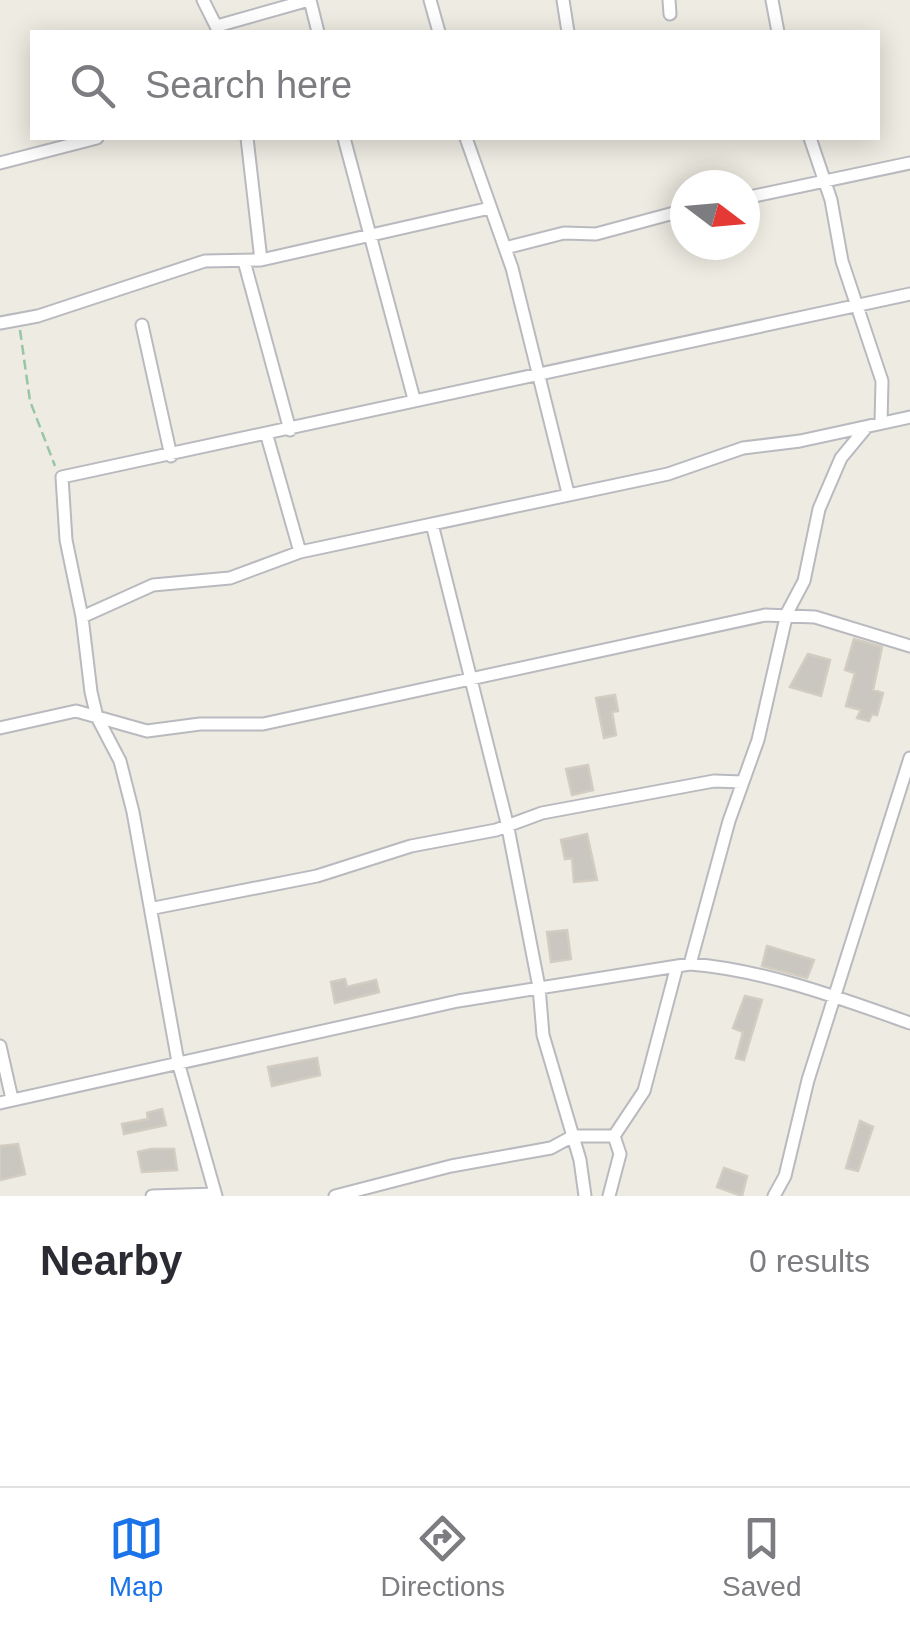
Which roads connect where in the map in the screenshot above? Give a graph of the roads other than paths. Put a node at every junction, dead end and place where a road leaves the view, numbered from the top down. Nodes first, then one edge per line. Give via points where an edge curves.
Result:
1 (202, 0) edge
2 (309, 0) edge
3 (430, 0) edge
4 (563, 0) edge
5 (669, 0) edge
6 (772, 0) edge
7 (670, 14) dead end
8 (218, 30) edge
9 (317, 30) edge
10 (438, 30) edge
11 (568, 30) edge
12 (778, 30) edge
13 (89, 140) edge
14 (252, 140) edge
15 (344, 140) edge
16 (467, 140) edge
17 (811, 140) edge
18 (0, 163) edge
19 (910, 163) edge
20 (826, 182) junction
21 (760, 195) edge
22 (490, 208) junction
23 (670, 213) edge
24 (367, 236) junction
25 (505, 248) junction
26 (261, 260) junction
27 (244, 261) junction
28 (910, 294) edge
29 (860, 306) junction
30 (0, 322) edge
31 (142, 325) dead end
32 (535, 373) junction
33 (414, 399) junction
34 (910, 417) edge
35 (881, 423) junction
36 (290, 430) junction
37 (864, 430) junction
38 (267, 436) junction
39 (172, 456) junction
40 (568, 493) junction
41 (432, 524) junction
42 (300, 552) junction
43 (786, 614) junction
44 (82, 616) junction
45 (910, 646) edge
46 (469, 678) junction
47 (96, 716) junction
48 (0, 728) edge
49 (910, 758) edge
50 (743, 782) junction
51 (508, 823) junction
52 (154, 908) junction
53 (684, 965) junction
54 (539, 987) junction
55 (834, 997) junction
56 (910, 1024) edge
57 (0, 1046) edge
58 (178, 1062) junction
59 (6, 1101) edge
60 (573, 1136) junction
61 (614, 1136) junction
62 (216, 1195) edge
63 (152, 1196) edge
64 (335, 1196) edge
65 (585, 1196) edge
66 (609, 1196) edge
67 (774, 1196) edge

1 - 8 street
2 - 8 street
2 - 9 street
3 - 10 street
4 - 11 street
5 - 7 street
6 - 12 street
13 - 18 street
14 - 26 street
15 - 24 street
16 - 22 street
17 - 20 street
19 - 20 street
20 - 21 street
20 - 29 street via 842,261
22 - 24 street
22 - 25 street
23 - 25 street via 596,234 564,233
24 - 26 street
24 - 33 street
25 - 32 street
26 - 27 street
27 - 30 street via 192,264
27 - 36 street
28 - 29 street
29 - 32 street
29 - 35 street via 882,381
31 - 39 street
32 - 33 street
32 - 40 street
33 - 36 street
34 - 35 street
35 - 37 street
36 - 38 street
37 - 40 street via 744,448 668,474
37 - 43 street via 841,458 819,509 804,581
38 - 39 street
38 - 42 street
39 - 44 street via 62,478
40 - 41 street
41 - 42 street
41 - 46 street
42 - 44 street via 230,578 153,584
43 - 45 street
43 - 46 street
43 - 50 street
44 - 47 street
46 - 47 street via 248,726 148,732
46 - 51 street
47 - 48 street via 76,712
47 - 52 street via 120,761
49 - 55 street
50 - 51 street via 714,781
50 - 53 street
51 - 52 street via 317,876
51 - 54 street
52 - 58 street
53 - 54 street
53 - 55 street via 719,966
53 - 61 street via 644,1091
54 - 58 street
54 - 60 street via 543,1036
55 - 56 street
55 - 67 street
57 - 59 street
58 - 59 street
58 - 62 street
60 - 61 street
60 - 64 street via 551,1148
60 - 65 street
61 - 66 street via 620,1154
62 - 63 street

